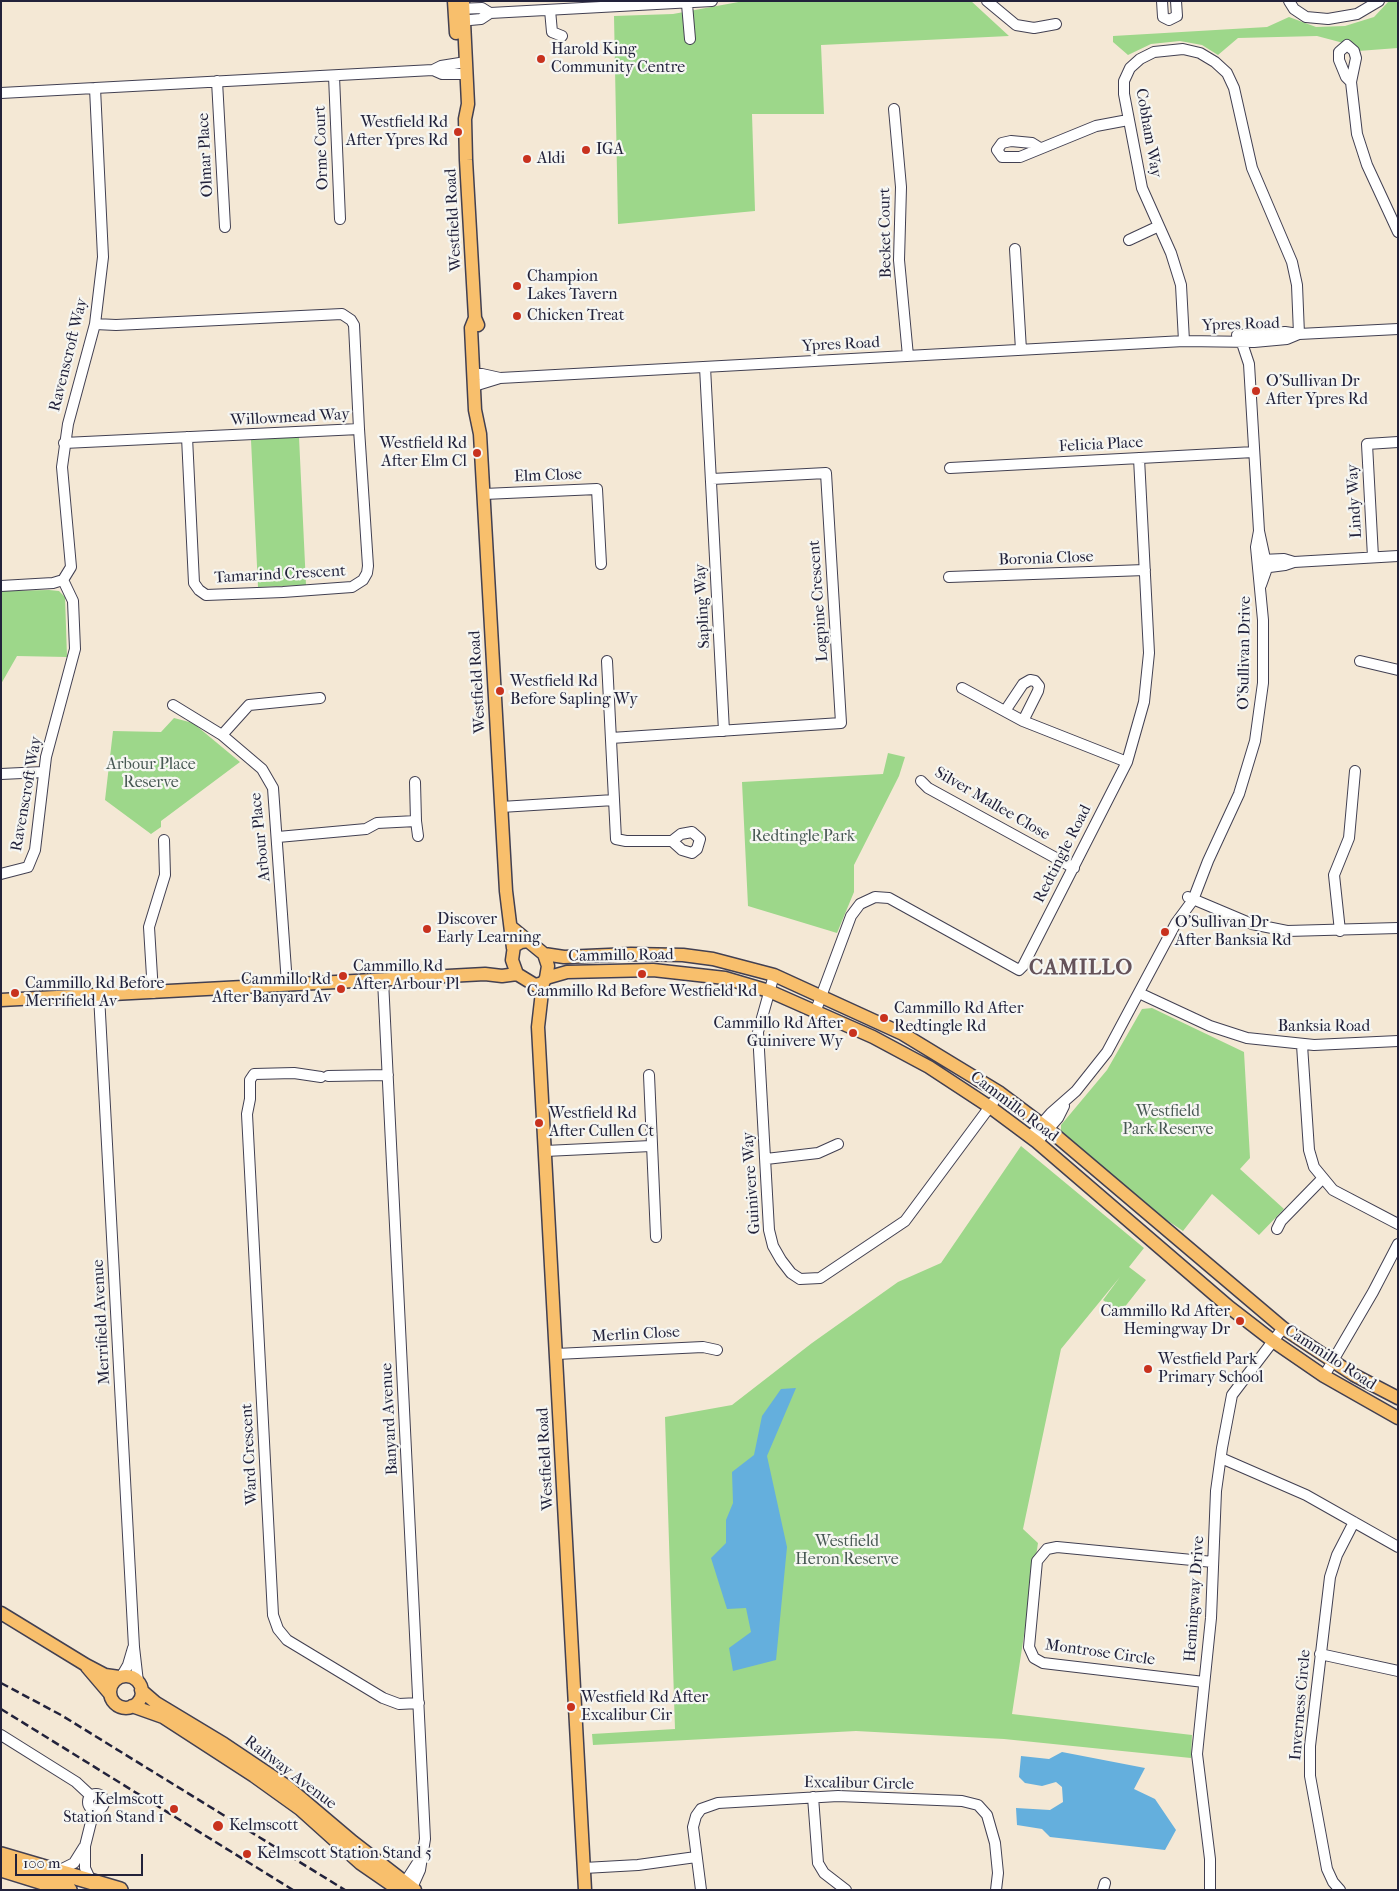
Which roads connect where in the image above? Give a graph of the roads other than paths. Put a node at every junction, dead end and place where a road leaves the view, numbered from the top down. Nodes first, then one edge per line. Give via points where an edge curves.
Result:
1 (712, 1) edge
2 (987, 1) edge
3 (1162, 1) edge
4 (1176, 1) edge
5 (1289, 1) edge
6 (1379, 1) edge
7 (687, 4) junction
8 (459, 10) edge
9 (550, 10) junction
10 (1056, 24) dead end
11 (562, 36) dead end
12 (690, 39) dead end
13 (462, 68) junction
14 (334, 76) junction
15 (217, 81) junction
16 (1351, 82) dead end
17 (96, 88) junction
18 (1, 93) edge
19 (894, 109) dead end
20 (1128, 120) junction
21 (1040, 148) dead end
22 (340, 219) dead end
23 (1159, 226) junction
24 (225, 227) dead end
25 (1397, 229) edge
26 (1129, 240) dead end
27 (1016, 249) dead end
28 (95, 324) junction
29 (1398, 329) edge
30 (1299, 334) junction
31 (1254, 338) junction
32 (1242, 339) junction
33 (1184, 341) junction
34 (1021, 350) junction
35 (908, 356) junction
36 (1249, 364) junction
37 (705, 367) junction
38 (478, 380) junction
39 (359, 429) junction
40 (187, 438) junction
41 (1398, 442) edge
42 (64, 443) junction
43 (1254, 452) junction
44 (1138, 458) junction
45 (950, 468) dead end
46 (712, 479) junction
47 (484, 494) junction
48 (1398, 556) edge
49 (1373, 557) junction
50 (601, 564) dead end
51 (1263, 564) junction
52 (1145, 570) junction
53 (949, 577) dead end
54 (63, 580) junction
55 (1, 586) edge
56 (1360, 660) dead end
57 (607, 661) dead end
58 (1398, 670) edge
59 (962, 688) dead end
60 (320, 698) dead end
61 (173, 704) dead end
62 (1005, 711) junction
63 (1023, 721) junction
64 (724, 731) junction
65 (222, 735) junction
66 (611, 738) junction
67 (1127, 762) junction
68 (1355, 771) dead end
69 (43, 772) junction
70 (1, 774) edge
71 (921, 781) dead end
72 (415, 782) dead end
73 (614, 800) junction
74 (501, 807) junction
75 (416, 821) junction
76 (418, 836) dead end
77 (278, 837) junction
78 (164, 840) dead end
79 (672, 841) dead end
80 (1074, 868) junction
81 (1, 874) edge
82 (1192, 895) junction
83 (511, 928) junction
84 (1398, 928) edge
85 (1340, 931) junction
86 (528, 941) junction
87 (512, 954) junction
88 (544, 954) junction
89 (485, 974) junction
90 (517, 974) junction
91 (774, 975) junction
92 (383, 980) junction
93 (544, 980) junction
94 (288, 984) junction
95 (529, 984) junction
96 (769, 990) junction
97 (153, 993) junction
98 (1139, 993) junction
99 (99, 995) junction
100 (821, 996) junction
101 (1, 1000) edge
102 (816, 1010) junction
103 (538, 1027) junction
104 (1398, 1041) edge
105 (1302, 1045) junction
106 (388, 1075) junction
107 (649, 1075) dead end
108 (1000, 1093) junction
109 (990, 1107) junction
110 (1044, 1127) junction
111 (1033, 1140) junction
112 (838, 1144) dead end
113 (651, 1146) junction
114 (545, 1151) junction
115 (766, 1159) junction
116 (1322, 1179) junction
117 (1398, 1224) edge
118 (1277, 1229) dead end
119 (656, 1237) dead end
120 (1398, 1244) edge
121 (1283, 1328) junction
122 (1273, 1341) junction
123 (718, 1350) dead end
124 (556, 1354) junction
125 (1333, 1362) junction
126 (1324, 1376) junction
127 (1398, 1398) edge
128 (1398, 1418) edge
129 (1221, 1458) junction
130 (1354, 1522) junction
131 (1398, 1547) edge
132 (1213, 1562) junction
133 (1, 1613) edge
134 (1, 1624) edge
135 (31, 1632) junction
136 (134, 1647) junction
137 (1320, 1654) junction
138 (86, 1665) junction
139 (1398, 1671) edge
140 (120, 1677) junction
141 (1204, 1682) junction
142 (139, 1686) junction
143 (110, 1694) junction
144 (419, 1703) junction
145 (132, 1706) junction
146 (1, 1735) edge
147 (813, 1797) junction
148 (332, 1825) junction
149 (85, 1846) junction
150 (1, 1855) edge
151 (696, 1857) junction
152 (360, 1863) junction
153 (584, 1868) junction
154 (1, 1870) edge
155 (58, 1871) junction
156 (91, 1881) junction
157 (407, 1888) edge
158 (69, 1890) edge
159 (120, 1890) edge
160 (585, 1890) edge
161 (701, 1890) edge
162 (846, 1890) edge
163 (996, 1890) edge
164 (1210, 1890) edge
165 (1340, 1890) edge

1 - 7 street
2 - 10 street via 1016,25 1034,28
3 - 4 street via 1160,11 1170,20 1176,16
5 - 6 street via 1306,17 1328,19 1357,14
7 - 9 street
7 - 12 street
8 - 9 street via 482,8 490,13
8 - 13 main road, Westfield Road
9 - 11 street via 552,32
13 - 14 street via 442,74 433,70
13 - 38 main road, Westfield Road via 459,105 465,119 475,318 471,328
14 - 15 street
14 - 22 street, Orme Court
15 - 17 street
15 - 24 street, Olmar Place
16 - 25 street via 1362,150
17 - 18 street
17 - 28 street, Ravenscroft Way via 103,257
19 - 35 street, Becket Court via 901,187 900,260
20 - 21 street via 1096,126
20 - 23 street, Cobham Way via 1142,188
20 - 30 street, Cobham Way via 1124,81 1130,68 1154,52 1183,49 1200,53 1227,73 1234,88 1252,168 1292,262 1297,285
23 - 26 street
23 - 33 street, Cobham Way via 1180,285
27 - 34 street
28 - 39 street, Willowmead Way via 342,314 354,325
28 - 42 street, Ravenscroft Way
29 - 30 street, Ypres Road
30 - 31 street, Ypres Road via 1286,332
31 - 32 street, Ypres Road
31 - 36 street, O'Sullivan Drive
32 - 33 street, Ypres Road
32 - 36 street, O'Sullivan Drive
33 - 34 street, Ypres Road
34 - 35 street, Ypres Road
35 - 37 street, Ypres Road
36 - 43 street, O'Sullivan Drive
37 - 38 street, Ypres Road
37 - 46 street, Sapling Way
38 - 47 main road, Westfield Road via 475,410
39 - 40 street, Willowmead Way
39 - 40 street, Tamarind Crescent via 367,574 352,587 283,592 206,595 194,583
40 - 42 street, Willowmead Way
41 - 49 street, Lindy Way via 1367,444
42 - 54 street, Ravenscroft Way via 62,474 71,567
43 - 44 street, Felicia Place
43 - 51 street, O'Sullivan Drive via 1259,531 1256,547
44 - 45 street, Felicia Place
44 - 52 street, Redtingle Road
46 - 64 street, Sapling Way
46 - 64 street, Logpine Crescent via 826,473 841,723
47 - 50 street, Elm Close via 597,489
47 - 74 main road, Westfield Road
48 - 49 street
49 - 51 street via 1294,562 1284,559
51 - 82 street, O'Sullivan Drive via 1258,578 1261,585 1263,683 1255,741 1239,794 1208,861 1197,873
52 - 53 street, Boronia Close
52 - 67 street, Redtingle Road via 1150,653 1144,702
54 - 55 street
54 - 69 street, Ravenscroft Way via 73,601 75,649
56 - 58 street
57 - 66 street
59 - 62 street
60 - 65 street via 249,705
61 - 65 street, Arbour Place
62 - 63 street
62 - 63 street via 1023,684 1035,681 1038,691
63 - 67 street
64 - 66 street
65 - 77 street, Arbour Place via 262,769 273,788
66 - 73 street
67 - 80 street, Redtingle Road
68 - 85 street via 1349,838 1334,875
69 - 70 street
69 - 81 street, Ravenscroft Way via 35,850 28,867
71 - 80 street, Silver Mallee Close via 928,788
72 - 75 street
73 - 74 street
73 - 79 street via 616,838
74 - 83 main road, Westfield Road
75 - 76 street
75 - 77 street via 377,822 366,829
77 - 94 street, Arbour Place
78 - 97 street via 165,875 149,927
80 - 100 street, Redtingle Road via 1019,970 889,898 875,897 854,911
82 - 85 street via 1252,924 1287,932
82 - 98 street, O'Sullivan Drive via 1178,911 1176,923
83 - 86 main road
83 - 87 main road, Westfield Road
84 - 85 street
86 - 87 main road via 518,942
86 - 88 main road
87 - 89 main road
87 - 90 main road
88 - 91 main road, Cammillo Road via 564,957 631,954 700,956
88 - 93 main road via 548,966
89 - 90 main road
89 - 92 main road
90 - 95 main road
91 - 96 street, Guinivere Way
91 - 100 main road, Cammillo Road
92 - 94 main road
92 - 106 street, Banyard Avenue
93 - 95 main road via 535,985
93 - 96 main road, Cammillo Road via 567,972 653,970 725,978
93 - 103 main road, Westfield Road
94 - 97 main road
95 - 103 main road, Westfield Road
96 - 102 main road, Cammillo Road
96 - 115 street, Guinivere Way via 758,1032
97 - 99 main road
98 - 105 street, Banksia Road via 1222,1031 1247,1038
98 - 110 street, O'Sullivan Drive via 1103,1058
99 - 101 main road
99 - 136 street, Merrifield Avenue
100 - 102 street, Redtingle Road
100 - 108 main road, Cammillo Road via 903,1034
102 - 109 main road, Cammillo Road via 929,1067
103 - 114 main road, Westfield Road
104 - 105 street, Banksia Road
105 - 116 street via 1309,1150
106 - 144 street, Banyard Avenue
106 - 144 street, Ward Crescent via 254,1074 250,1080 246,1114 275,1623 287,1640 383,1698 399,1704
107 - 113 street
108 - 109 street, Guinivere Way
108 - 110 main road, Cammillo Road
109 - 111 main road, Cammillo Road
109 - 115 street, Guinivere Way via 910,1216 813,1280 800,1279 791,1273 772,1246
110 - 111 street, O'Sullivan Drive
110 - 121 main road, Cammillo Road
111 - 122 main road, Cammillo Road
112 - 115 street via 818,1153
113 - 114 street
113 - 119 street
114 - 124 main road, Westfield Road
116 - 117 street via 1341,1195
116 - 118 street
120 - 125 street
121 - 122 street, Hemingway Drive
121 - 125 main road, Cammillo Road
122 - 126 main road, Cammillo Road
122 - 129 street, Hemingway Drive via 1232,1395
123 - 124 street, Merlin Close via 703,1347
124 - 153 main road, Westfield Road
125 - 126 street
125 - 127 main road, Cammillo Road
126 - 128 main road, Cammillo Road
129 - 130 street via 1291,1488
129 - 132 street, Hemingway Drive
130 - 131 street
130 - 137 street, Inverness Circle via 1332,1569
132 - 141 street, Hemingway Drive
132 - 141 street, Montrose Circle via 1057,1547 1047,1550 1037,1561 1029,1647 1034,1658 1043,1663
133 - 135 main road, Railway Avenue
134 - 135 main road, Railway Avenue
135 - 138 main road, Railway Avenue
136 - 140 street, Merrifield Avenue
136 - 142 street, Merrifield Avenue
137 - 139 street
137 - 165 street, Inverness Circle via 1310,1776 1327,1869
138 - 140 main road, Railway Avenue via 105,1675
138 - 143 main road, Railway Avenue
140 - 142 main road, Railway Avenue via 131,1677
140 - 143 main road via 112,1684
141 - 164 street, Hemingway Drive via 1197,1754 1210,1859
142 - 145 main road via 139,1699
142 - 148 main road, Railway Avenue via 156,1703 274,1777
143 - 145 main road, Railway Avenue via 117,1705
144 - 157 street, Banyard Avenue via 425,1839 422,1856
145 - 152 main road, Railway Avenue via 163,1718 254,1776 300,1809
146 - 149 street via 76,1782 91,1796 88,1804 94,1810
147 - 151 street, Excalibur Circle via 718,1802 705,1807 698,1812 694,1822
147 - 162 street via 818,1863 824,1873
147 - 163 street, Excalibur Circle via 973,1803 987,1815 990,1824 997,1860
148 - 152 main road via 361,1854
148 - 157 main road, Railway Avenue
149 - 155 street via 74,1864
149 - 156 street via 85,1868
150 - 155 highway
151 - 153 street
151 - 161 street, Excalibur Circle
152 - 157 main road, Railway Avenue
153 - 160 main road, Westfield Road
154 - 158 highway
155 - 156 highway
156 - 159 highway

